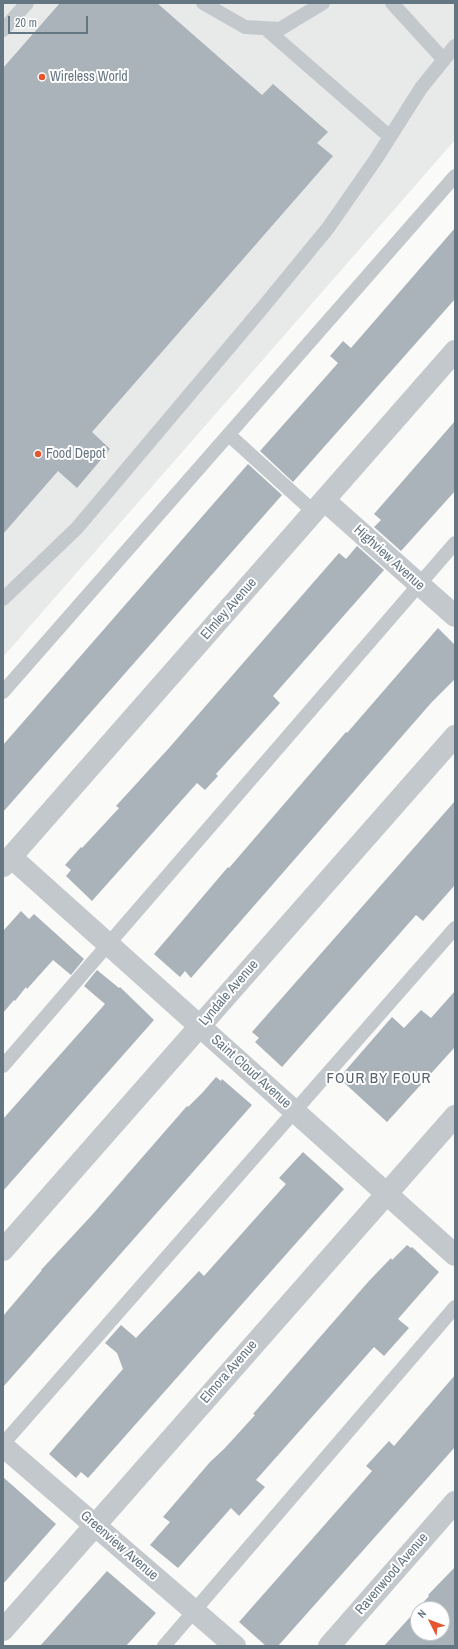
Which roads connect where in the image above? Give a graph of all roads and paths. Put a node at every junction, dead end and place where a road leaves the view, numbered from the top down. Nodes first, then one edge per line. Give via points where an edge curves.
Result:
1 (27, 3) edge
2 (203, 3) edge
3 (323, 3) edge
4 (392, 3) edge
5 (266, 28) junction
6 (3, 30) edge
7 (455, 46) edge
8 (444, 60) junction
9 (390, 137) junction
10 (455, 176) edge
11 (455, 351) edge
12 (229, 434) junction
13 (319, 506) junction
14 (455, 542) edge
15 (419, 585) junction
16 (3, 599) edge
17 (455, 616) edge
18 (3, 692) edge
19 (455, 736) edge
20 (7, 862) edge
21 (455, 928) edge
22 (108, 944) junction
23 (200, 1026) junction
24 (3, 1066) edge
25 (294, 1111) junction
26 (455, 1116) edge
27 (386, 1194) junction
28 (3, 1250) edge
29 (455, 1255) edge
30 (455, 1307) edge
31 (3, 1445) edge
32 (455, 1502) edge
33 (94, 1525) junction
34 (194, 1611) junction
35 (3, 1630) edge
36 (164, 1646) edge
37 (235, 1646) edge
38 (330, 1646) edge

1 - 6 lane
2 - 5 lane via 245,27
3 - 5 lane via 280,29
4 - 8 lane
5 - 9 lane
7 - 8 lane
8 - 9 lane via 421,88
9 - 16 lane via 328,228 215,365 77,528
10 - 12 lane
11 - 13 street, Elmley Avenue
12 - 13 lane
12 - 18 lane
13 - 15 street, Highview Avenue
13 - 20 street, Elmley Avenue
14 - 15 lane
15 - 17 street, Highview Avenue
15 - 22 lane
19 - 23 street, Lyndale Avenue
20 - 22 street, Saint Cloud Avenue
21 - 25 lane
22 - 23 street, Saint Cloud Avenue
22 - 24 lane
23 - 25 street, Saint Cloud Avenue
23 - 28 street, Lyndale Avenue
25 - 27 street, Saint Cloud Avenue
25 - 31 lane
26 - 27 street, Elmora Avenue
27 - 29 street, Saint Cloud Avenue
27 - 33 street, Elmora Avenue
30 - 34 lane
31 - 33 street, Greenview Avenue
32 - 38 street, Ravenwood Avenue
33 - 34 street, Greenview Avenue
33 - 35 street, Elmora Avenue
34 - 36 lane
34 - 37 street, Greenview Avenue

